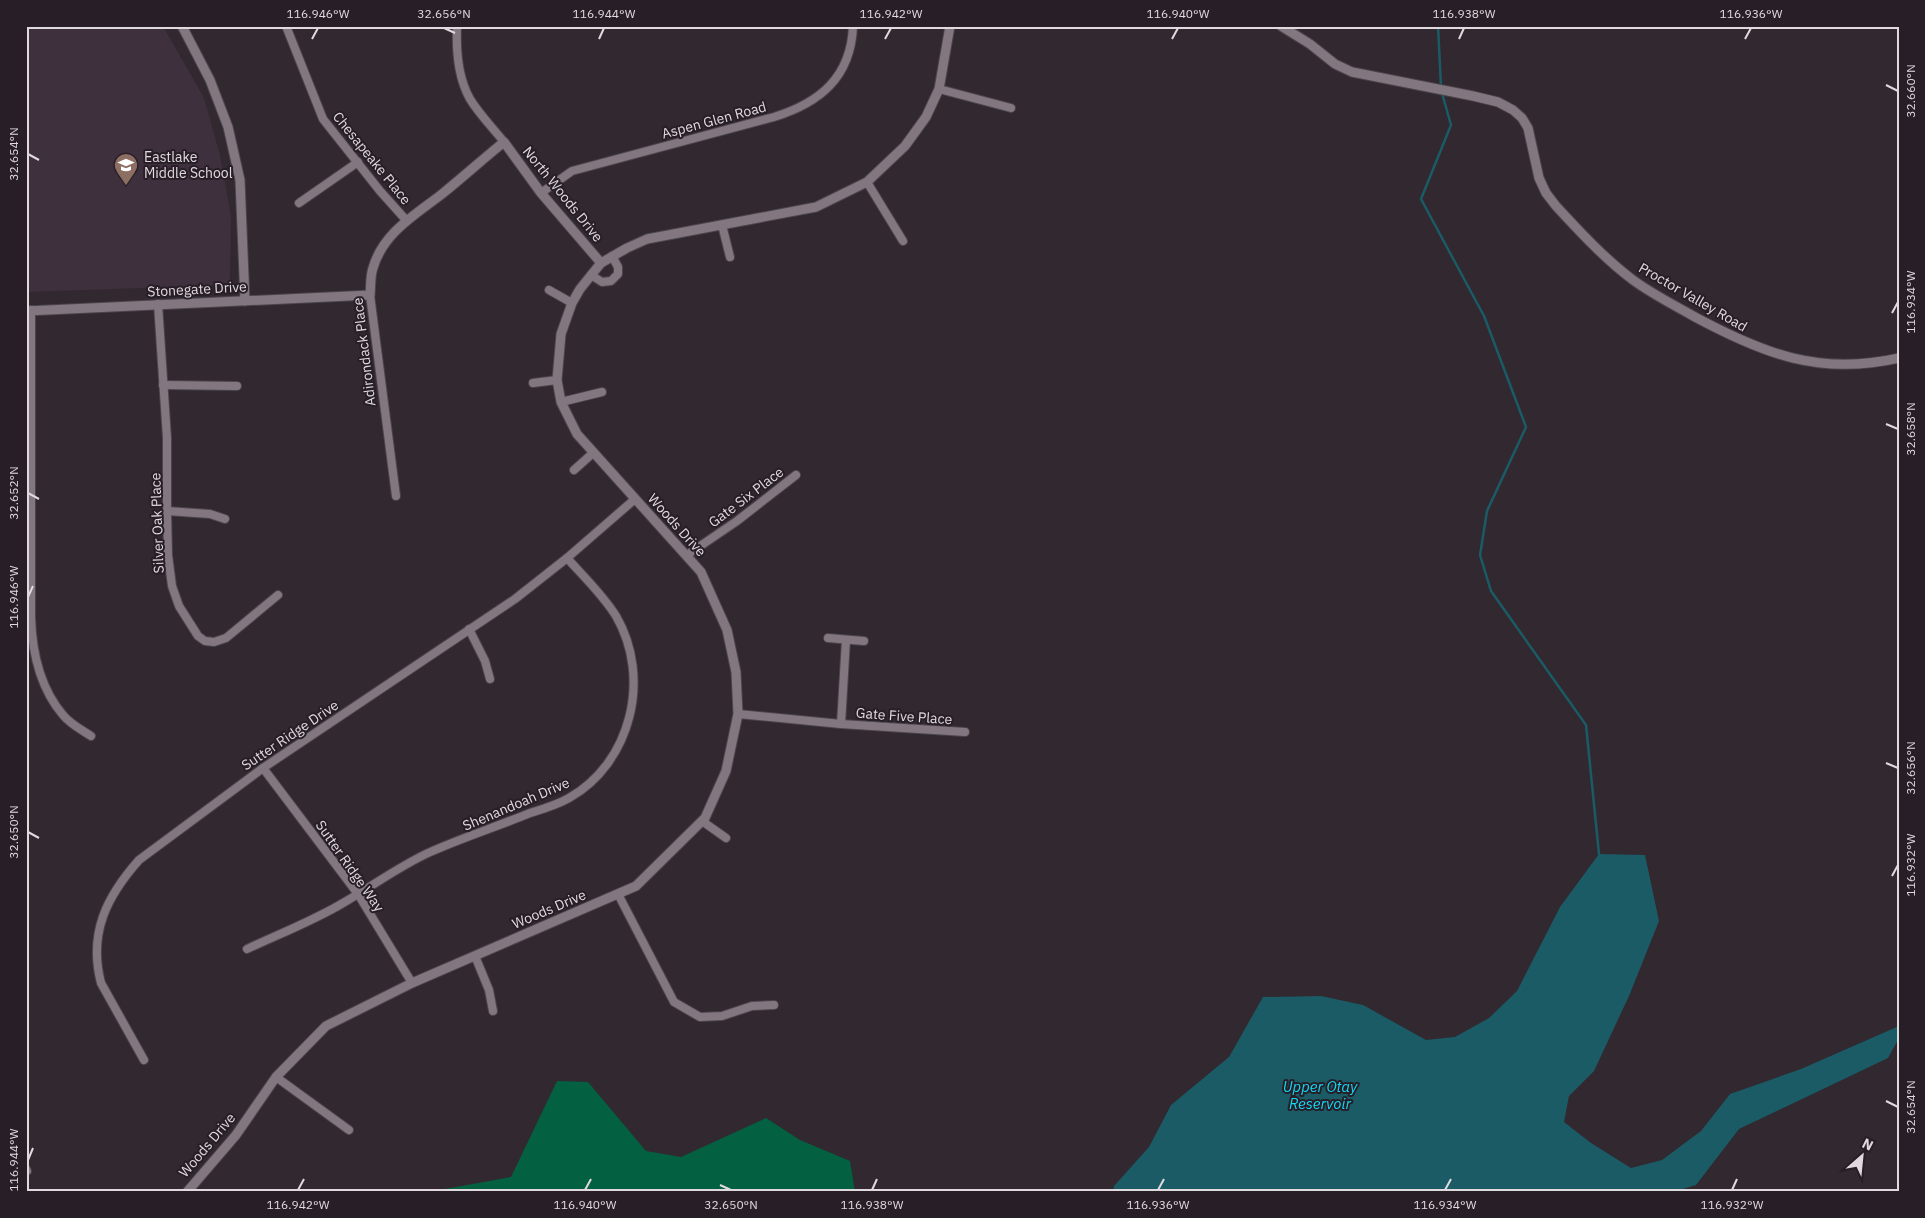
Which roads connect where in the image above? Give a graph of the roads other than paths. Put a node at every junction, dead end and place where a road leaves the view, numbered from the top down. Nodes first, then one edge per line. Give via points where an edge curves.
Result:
1 (182, 26) edge
2 (286, 26) edge
3 (457, 26) edge
4 (853, 26) edge
5 (950, 26) edge
6 (1281, 26) edge
7 (939, 89) junction
8 (1012, 108) dead end
9 (504, 142) junction
10 (358, 162) junction
11 (867, 182) junction
12 (541, 194) junction
13 (299, 202) dead end
14 (406, 220) junction
15 (722, 225) junction
16 (903, 241) dead end
17 (612, 256) junction
18 (730, 257) dead end
19 (602, 263) junction
20 (591, 275) junction
21 (548, 290) dead end
22 (370, 295) junction
23 (244, 301) junction
24 (572, 303) junction
25 (158, 304) junction
26 (29, 310) edge
27 (1899, 358) edge
28 (557, 380) junction
29 (533, 382) dead end
30 (163, 385) junction
31 (236, 386) dead end
32 (602, 392) dead end
33 (562, 402) junction
34 (594, 453) junction
35 (574, 470) dead end
36 (796, 475) dead end
37 (396, 496) dead end
38 (635, 499) junction
39 (167, 511) junction
40 (225, 520) dead end
41 (687, 555) junction
42 (567, 558) junction
43 (28, 565) edge
44 (278, 595) dead end
45 (469, 629) junction
46 (828, 638) dead end
47 (846, 640) junction
48 (864, 641) dead end
49 (490, 679) dead end
50 (738, 714) junction
51 (841, 724) junction
52 (965, 732) dead end
53 (91, 736) dead end
54 (263, 768) junction
55 (702, 821) junction
56 (726, 838) dead end
57 (358, 894) junction
58 (618, 894) junction
59 (247, 949) dead end
60 (475, 956) junction
61 (412, 983) junction
62 (774, 1004) dead end
63 (493, 1011) dead end
64 (144, 1060) dead end
65 (276, 1077) junction
66 (349, 1130) dead end
67 (187, 1192) edge

1 - 23 street via 210,80 228,127 240,180
2 - 10 street, Chesapeake Place via 323,119
3 - 9 street via 458,62 465,87
4 - 12 street, Aspen Glen Road via 850,49 836,78 804,106 572,171
5 - 7 street, Woods Drive
6 - 27 street, Proctor Valley Road via 1335,64 1352,72 1498,102 1513,110 1528,128 1539,178 1556,206 1633,280 1725,333 1767,351 1818,363 1865,364
7 - 8 street
7 - 11 street, Woods Drive via 926,117 905,146
9 - 12 street, North Woods Drive
9 - 14 street, Adirondack Place
10 - 13 street
10 - 14 street, Chesapeake Place
11 - 15 street, Woods Drive via 816,207
11 - 16 street
12 - 19 street, North Woods Drive
14 - 22 street, Adirondack Place via 391,236 372,269
15 - 17 street, Woods Drive via 648,239
15 - 18 street
17 - 19 street, Woods Drive
17 - 20 street via 618,274 611,281 602,282
19 - 20 street, Woods Drive
20 - 24 street, Woods Drive
21 - 24 street
22 - 23 street, Stonegate Drive
22 - 37 street, Adirondack Place
23 - 25 street, Stonegate Drive
24 - 28 street, Woods Drive via 561,334
25 - 26 street, Stonegate Drive
25 - 30 street, Silver Oak Place
26 - 43 street
28 - 29 street
28 - 33 street, Woods Drive
30 - 31 street
30 - 39 street, Silver Oak Place
32 - 33 street
33 - 34 street, Woods Drive via 577,434
34 - 35 street
34 - 38 street, Woods Drive
36 - 41 street, Gate Six Place
38 - 41 street, Woods Drive
38 - 42 street, Sutter Ridge Drive
39 - 40 street via 210,514
39 - 44 street, Silver Oak Place via 172,586 179,606 198,636 210,642 222,640
41 - 50 street, Woods Drive via 701,572 727,630 736,672
42 - 45 street, Sutter Ridge Drive via 515,599
42 - 57 street, Shenandoah Drive via 610,607 630,652 634,678 632,705 625,732 613,755 593,780 567,799 427,854
43 - 53 street via 38,668 64,717
45 - 49 street
45 - 54 street, Sutter Ridge Drive
46 - 47 street
47 - 48 street
47 - 51 street, Gate Five Place
50 - 51 street, Gate Five Place
50 - 55 street, Woods Drive via 726,771
51 - 52 street, Gate Five Place
54 - 57 street, Sutter Ridge Way
54 - 64 street, Sutter Ridge Drive via 139,860 119,883 104,910 97,950 101,983
55 - 56 street
55 - 58 street, Woods Drive via 636,886
57 - 59 street, Shenandoah Drive
57 - 61 street, Sutter Ridge Way
58 - 60 street, Woods Drive
58 - 62 street via 674,1002 700,1018
60 - 61 street, Woods Drive
60 - 63 street via 490,990
61 - 65 street, Woods Drive via 326,1026
65 - 66 street
65 - 67 street, Woods Drive via 236,1135

